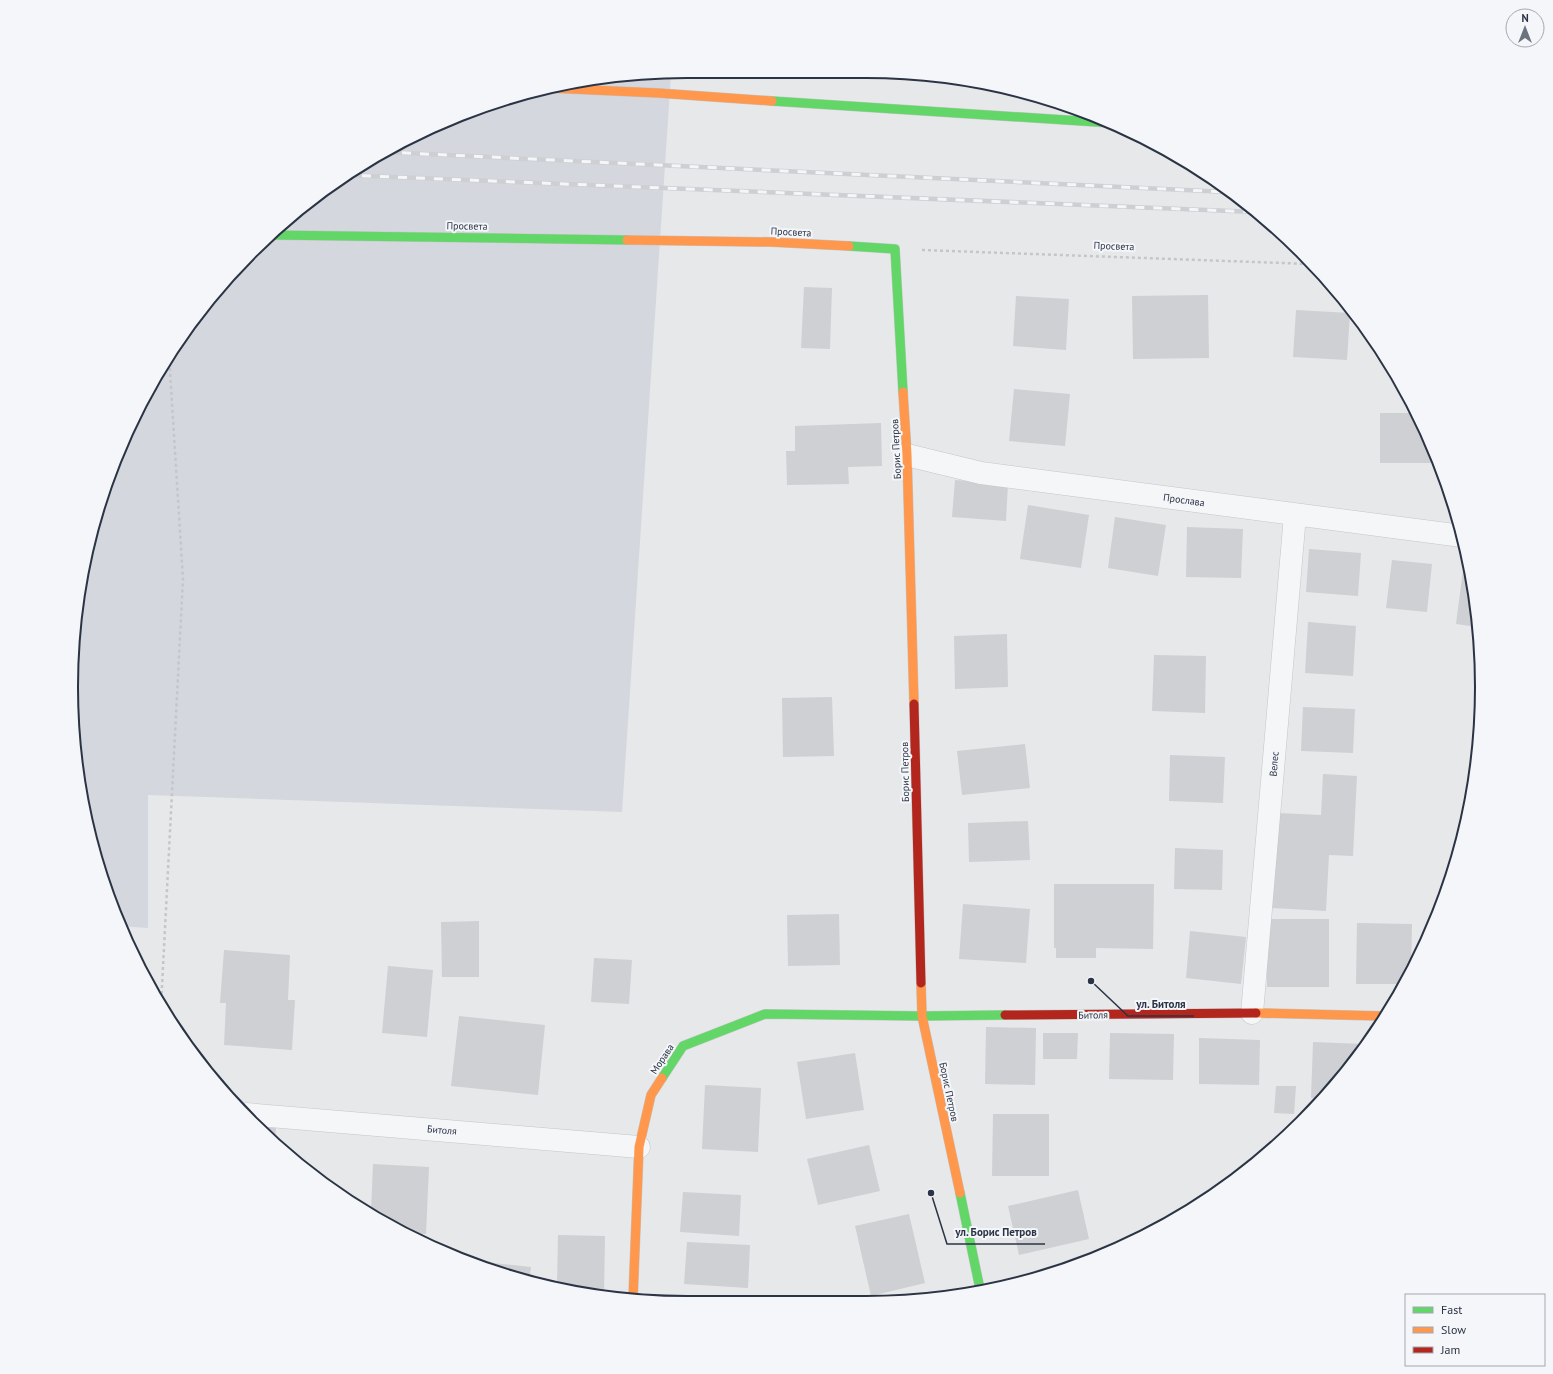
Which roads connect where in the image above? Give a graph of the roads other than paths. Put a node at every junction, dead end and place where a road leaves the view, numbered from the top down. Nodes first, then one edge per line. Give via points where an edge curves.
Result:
1 (573, 89) edge
2 (1093, 122) edge
3 (278, 235) edge
4 (895, 249) joint
5 (907, 455) junction
6 (1295, 515) junction
7 (1455, 535) edge
8 (1252, 1013) junction
9 (922, 1016) junction
10 (1378, 1016) edge
11 (253, 1115) edge
12 (639, 1147) junction
13 (979, 1285) edge
14 (633, 1294) edge

1 - 2 street
3 - 4 street, Просвета via 771,242
4 - 5 street, Борис Петров
5 - 6 street, Прослава via 980,473
5 - 9 street, Борис Петров
6 - 7 street, Прослава
6 - 8 street, Велес
8 - 9 street, Битоля
8 - 10 street, Битоля
9 - 12 street, Морава via 765,1014 683,1046 651,1096
9 - 13 street, Борис Петров
11 - 12 street, Битоля
12 - 14 street, Морава

